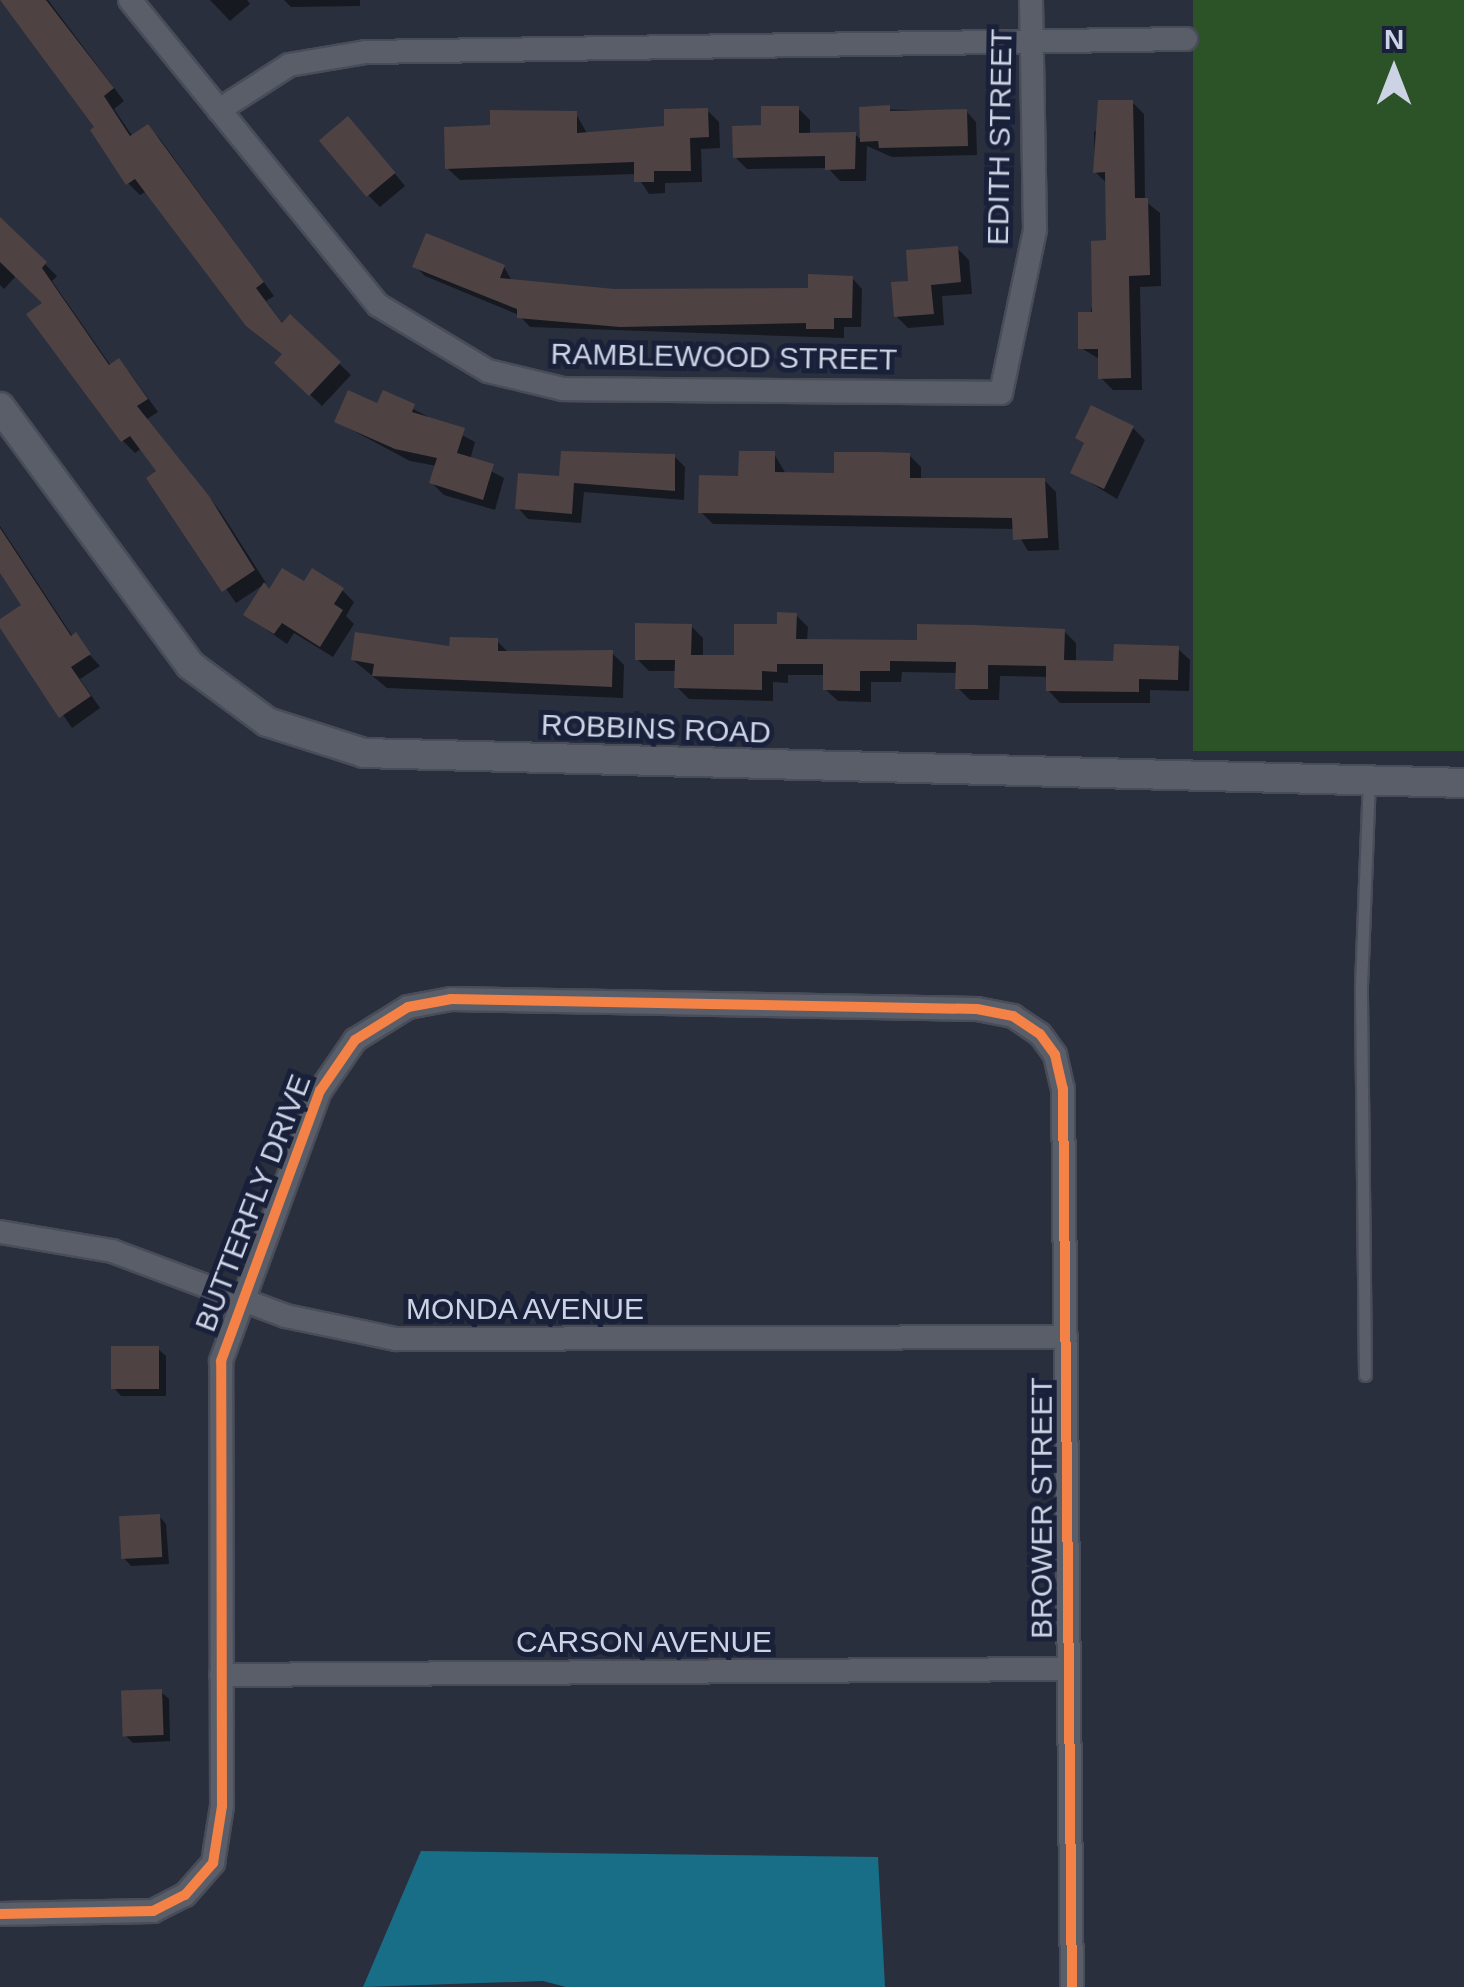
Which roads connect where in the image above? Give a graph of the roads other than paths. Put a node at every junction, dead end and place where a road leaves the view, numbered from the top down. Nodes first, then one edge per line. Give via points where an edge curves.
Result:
1 (130, 0) edge
2 (1031, 0) edge
3 (1186, 39) dead end
4 (1032, 40) junction
5 (219, 110) junction
6 (1001, 393) joint
7 (0, 407) edge
8 (1369, 780) junction
9 (1464, 783) edge
10 (1040, 1034) joint
11 (0, 1232) edge
12 (240, 1299) junction
13 (1066, 1337) junction
14 (1364, 1375) dead end
15 (1068, 1669) junction
16 (220, 1675) junction
17 (0, 1914) edge
18 (1072, 1987) edge

1 - 5 street, RAMBLEWOOD STREET
2 - 4 street, EDITH STREET
3 - 4 street
4 - 5 street via 366,52 290,65
4 - 6 street, EDITH STREET via 1035,230
5 - 6 street, RAMBLEWOOD STREET via 378,305 488,370 563,390
7 - 8 street, ROBBINS ROAD via 190,665 268,722 364,753
8 - 9 street, ROBBINS ROAD
8 - 14 lane via 1361,986
10 - 12 street, BUTTERFLY DRIVE via 1013,1016 978,1008 451,999 408,1007 362,1034 329,1073
10 - 13 street, BROWER STREET via 1055,1055 1063,1088
11 - 12 street, MONDA AVENUE via 112,1251
12 - 13 street, MONDA AVENUE via 326,1327 414,1340
12 - 16 street, BUTTERFLY DRIVE via 224,1348 218,1406
13 - 15 street, BROWER STREET
15 - 16 street, CARSON AVENUE
15 - 18 street, BROWER STREET
16 - 17 street, BUTTERFLY DRIVE via 220,1837 199,1882 153,1911

